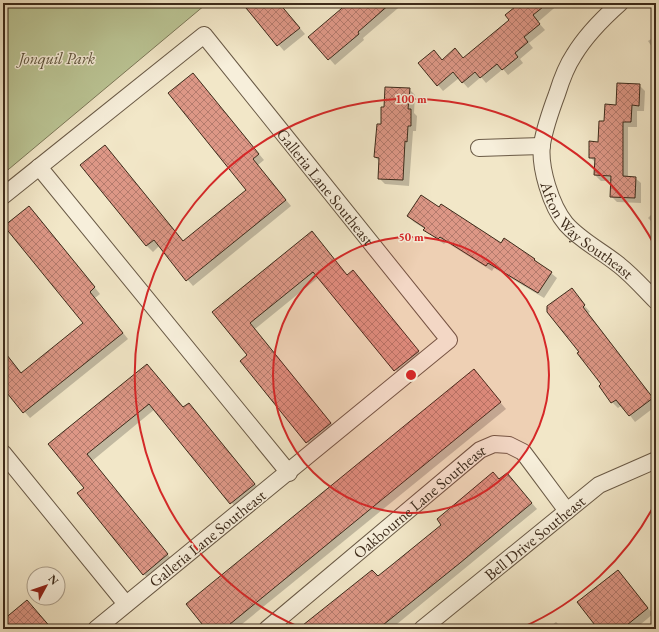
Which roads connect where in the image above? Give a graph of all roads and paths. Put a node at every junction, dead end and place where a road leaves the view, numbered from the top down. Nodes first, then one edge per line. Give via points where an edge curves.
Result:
1 (620, 3) edge
2 (542, 146) junction
3 (479, 148) dead end
4 (39, 167) junction
5 (3, 196) edge
6 (656, 301) edge
7 (3, 454) edge
8 (652, 466) edge
9 (288, 473) junction
10 (567, 511) junction
11 (126, 604) junction
12 (96, 629) edge
13 (267, 629) edge
14 (422, 629) edge

1 - 2 street, Afton Way Southeast via 603,18 573,56 554,100
2 - 3 street
2 - 6 street, Afton Way Southeast via 548,189 566,224 620,266
4 - 5 street, Galleria Lane Southeast
4 - 9 street
4 - 9 street, Galleria Lane Southeast via 204,35 449,340
7 - 11 street
8 - 10 street, Bell Drive Southeast via 599,485
9 - 11 street, Galleria Lane Southeast
10 - 13 street, Oakbourne Lane Southeast via 523,452 509,445 494,444 480,450
10 - 14 street, Bell Drive Southeast
11 - 12 street, Galleria Lane Southeast

